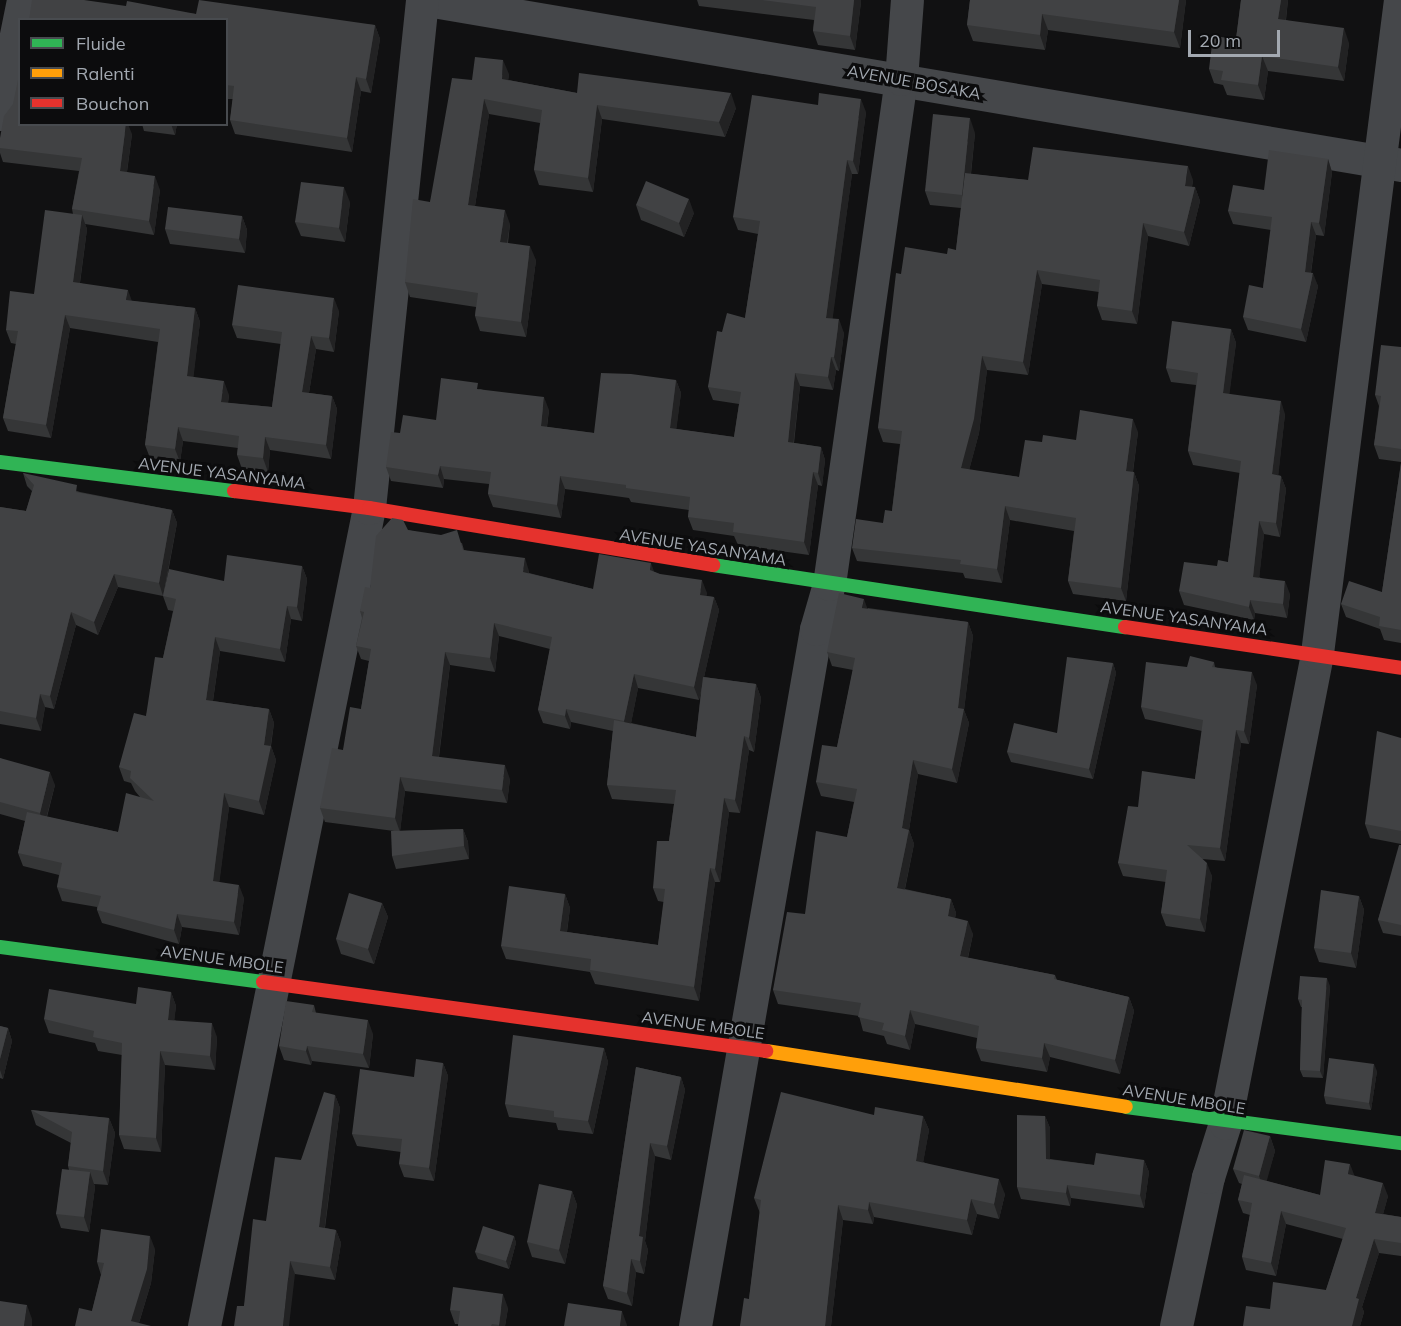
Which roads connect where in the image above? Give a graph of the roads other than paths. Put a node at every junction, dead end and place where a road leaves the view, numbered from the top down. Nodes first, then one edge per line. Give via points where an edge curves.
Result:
1 (23, 0) edge
2 (422, 0) edge
3 (427, 0) edge
4 (907, 0) edge
5 (1400, 0) edge
6 (19, 18) edge
7 (18, 25) edge
8 (902, 79) junction
9 (0, 114) edge
10 (1391, 163) edge
11 (0, 462) edge
12 (369, 508) junction
13 (829, 584) junction
14 (1317, 653) junction
15 (1401, 668) edge
16 (0, 946) edge
17 (270, 982) junction
18 (742, 1047) junction
19 (1226, 1123) junction
20 (1401, 1143) edge
21 (204, 1326) edge
22 (695, 1326) edge
23 (1176, 1326) edge

1 - 6 street
2 - 12 street
3 - 8 street, AVENUE BOSAKA
4 - 8 street
5 - 10 street
7 - 9 street
8 - 10 street, AVENUE BOSAKA
8 - 13 street
10 - 14 street
11 - 12 street, AVENUE YASANYAMA
12 - 13 street, AVENUE YASANYAMA
12 - 17 street
13 - 14 street, AVENUE YASANYAMA
13 - 18 street via 816,629
14 - 15 street, AVENUE YASANYAMA
14 - 19 street
16 - 17 street, AVENUE MBOLE
17 - 18 street, AVENUE MBOLE
17 - 21 street
18 - 19 street, AVENUE MBOLE
18 - 22 street
19 - 20 street, AVENUE MBOLE
19 - 23 street via 1208,1177

